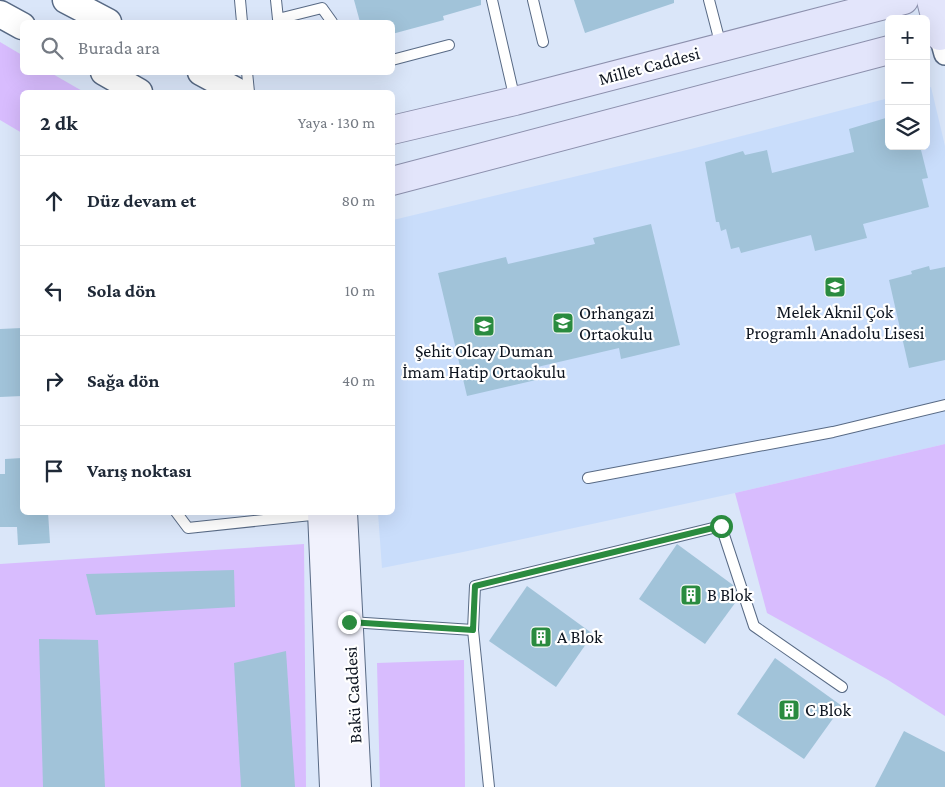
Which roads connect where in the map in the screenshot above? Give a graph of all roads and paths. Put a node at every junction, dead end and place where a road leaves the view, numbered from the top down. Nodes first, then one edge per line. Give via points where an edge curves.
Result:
1 (66, 0) edge
2 (240, 0) edge
3 (276, 0) edge
4 (492, 0) edge
5 (534, 0) edge
6 (708, 0) edge
7 (904, 0) edge
8 (931, 0) edge
9 (0, 14) edge
10 (104, 20) edge
11 (242, 20) edge
12 (331, 20) edge
13 (20, 25) edge
14 (939, 41) edge
15 (543, 42) dead end
16 (449, 45) dead end
17 (721, 47) junction
18 (885, 51) edge
19 (395, 59) edge
20 (108, 75) edge
21 (207, 75) edge
22 (247, 75) edge
23 (130, 90) edge
24 (234, 90) edge
25 (249, 90) edge
26 (515, 101) junction
27 (395, 129) edge
28 (395, 180) edge
29 (945, 405) edge
30 (588, 478) dead end
31 (178, 515) edge
32 (285, 515) edge
33 (329, 515) edge
34 (329, 515) edge
35 (349, 622) junction
36 (473, 630) junction
37 (842, 687) dead end
38 (334, 787) edge
39 (357, 787) edge
40 (489, 787) edge

1 - 10 street
2 - 11 lane
3 - 12 lane via 278,19 322,8
4 - 26 lane
5 - 15 lane
6 - 17 lane
7 - 17 main road, Millet Caddesi
8 - 14 main road
9 - 13 street
16 - 19 lane
17 - 26 main road, Millet Caddesi
18 - 28 main road
20 - 23 street
21 - 24 street
22 - 25 lane
26 - 27 main road, Millet Caddesi
29 - 30 lane via 824,434
31 - 32 lane via 188,528
33 - 35 main road, Bakü Caddesi
34 - 38 main road, Bakü Caddesi
35 - 36 lane
35 - 39 main road, Bakü Caddesi
36 - 37 lane via 475,586 721,526 754,626
36 - 40 lane

